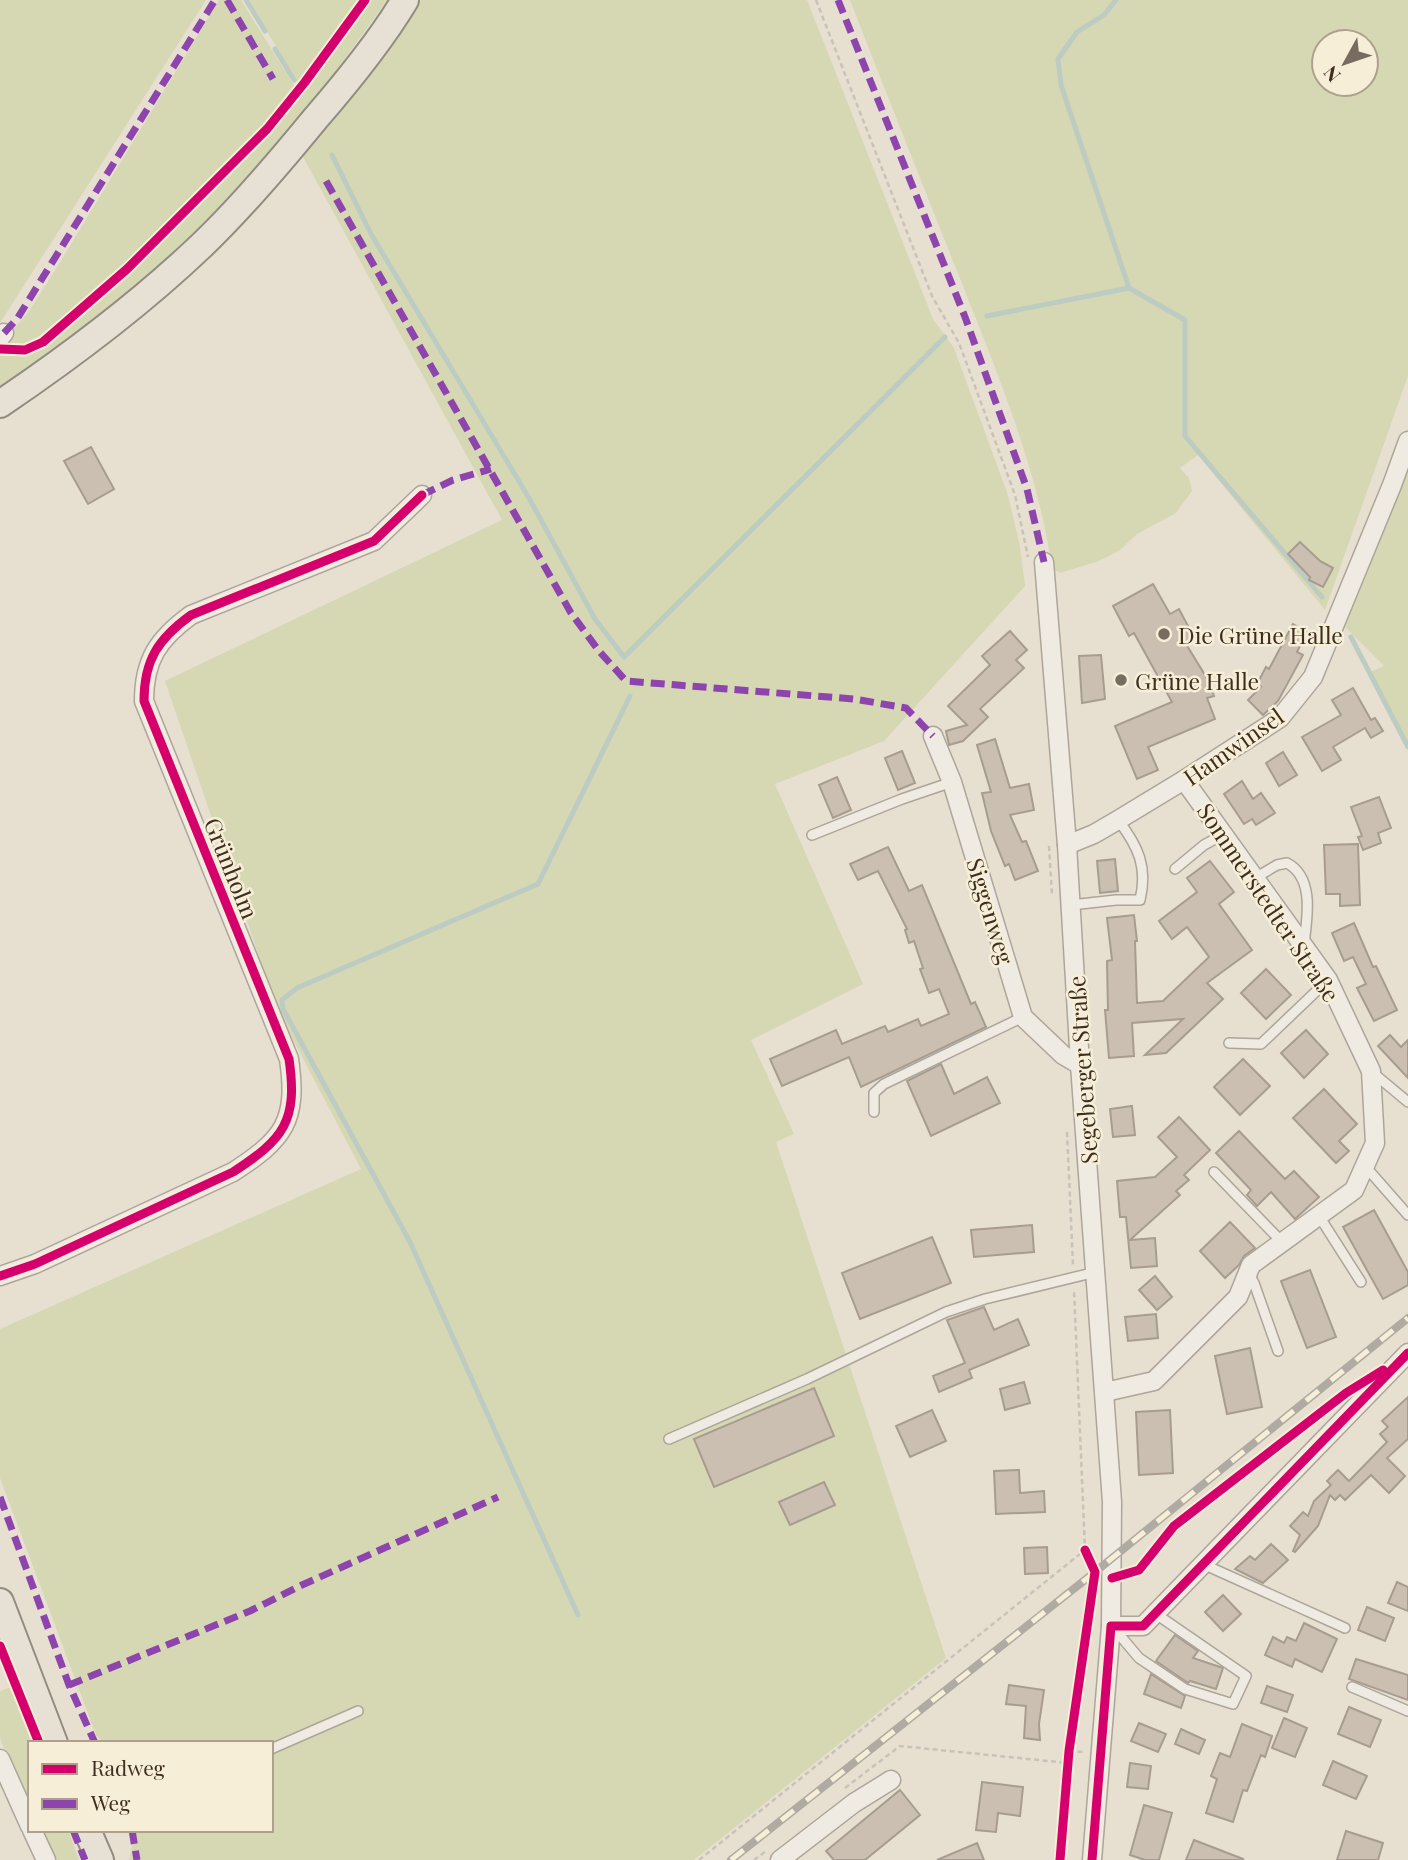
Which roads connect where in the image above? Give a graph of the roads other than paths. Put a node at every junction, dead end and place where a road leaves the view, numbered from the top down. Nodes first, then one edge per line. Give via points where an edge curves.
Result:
1 (405, 0) edge
2 (0, 404) edge
3 (1408, 441) edge
4 (422, 495) dead end
5 (1044, 562) dead end
6 (933, 736) dead end
7 (1184, 780) junction
8 (952, 782) junction
9 (1118, 820) junction
10 (1224, 834) junction
11 (812, 835) dead end
12 (1067, 845) junction
13 (1175, 869) dead end
14 (1255, 878) junction
15 (1071, 905) junction
16 (1304, 946) junction
17 (1328, 979) junction
18 (1023, 1017) junction
19 (1229, 1043) dead end
20 (1080, 1065) junction
21 (1371, 1071) junction
22 (1408, 1102) edge
23 (874, 1112) dead end
24 (1365, 1166) junction
25 (1214, 1172) dead end
26 (1408, 1215) edge
27 (1319, 1216) junction
28 (1282, 1242) junction
29 (35, 1264) junction
30 (1096, 1272) junction
31 (1248, 1273) junction
32 (0, 1276) edge
33 (1361, 1282) dead end
34 (0, 1289) edge
35 (1278, 1352) dead end
36 (1408, 1353) edge
37 (1105, 1392) junction
38 (669, 1439) dead end
39 (1205, 1565) junction
40 (0, 1602) edge
41 (1156, 1614) junction
42 (1111, 1626) junction
43 (1345, 1628) dead end
44 (1352, 1686) dead end
45 (358, 1711) dead end
46 (1408, 1711) edge
47 (53, 1741) edge
48 (273, 1748) edge
49 (0, 1759) edge
50 (891, 1780) dead end
51 (28, 1821) edge
52 (33, 1832) edge
53 (88, 1832) edge
54 (793, 1856) edge
55 (46, 1860) edge
56 (100, 1860) edge
57 (1092, 1860) edge

1 - 2 main road via 322,111 201,246 123,314
3 - 7 street, Hamwinsel via 1313,677 1280,718
4 - 29 street, Grünholm via 373,541 191,615 171,629 154,652 144,681 144,701 289,1059 291,1111 274,1141 233,1172
5 - 12 street, Segeberger Straße
6 - 8 street, Siggenweg
7 - 9 street, Hamwinsel
7 - 10 street, Sommerstedter Straße
8 - 11 lane
8 - 18 street, Siggenweg
9 - 12 street, Hamwinsel
9 - 15 lane via 1141,861 1145,877 1140,900
10 - 13 lane
10 - 14 street, Sommerstedter Straße
12 - 15 street, Segeberger Straße
14 - 16 street, Sommerstedter Straße
14 - 16 lane via 1277,864 1287,863 1298,872 1308,910
15 - 20 street, Segeberger Straße
16 - 17 street, Sommerstedter Straße
17 - 19 lane via 1261,1044
17 - 21 street, Sommerstedter Straße
18 - 20 street, Siggenweg
18 - 23 lane via 884,1084 874,1093
20 - 30 street, Segeberger Straße
21 - 22 lane
21 - 24 street, Sommerstedter Straße via 1375,1143
24 - 26 lane
24 - 27 street, Sommerstedter Straße via 1354,1190
25 - 28 lane
27 - 28 street, Sommerstedter Straße
27 - 33 lane
28 - 31 street, Sommerstedter Straße via 1251,1265
29 - 32 street, Grünholm
29 - 34 street, Grünholm
30 - 37 street, Segeberger Straße
30 - 38 lane via 946,1312
31 - 35 lane
31 - 37 street, Sommerstedter Straße via 1238,1297 1154,1381
36 - 39 street
37 - 42 street, Segeberger Straße via 1112,1502
39 - 41 street
39 - 43 lane
40 - 47 main road
41 - 42 street via 1143,1626
41 - 42 lane via 1246,1676 1233,1704 1185,1689 1139,1658
42 - 57 street, Segeberger Straße
44 - 46 lane
45 - 48 lane
49 - 51 street
50 - 54 street via 854,1803
52 - 55 street
53 - 56 main road

